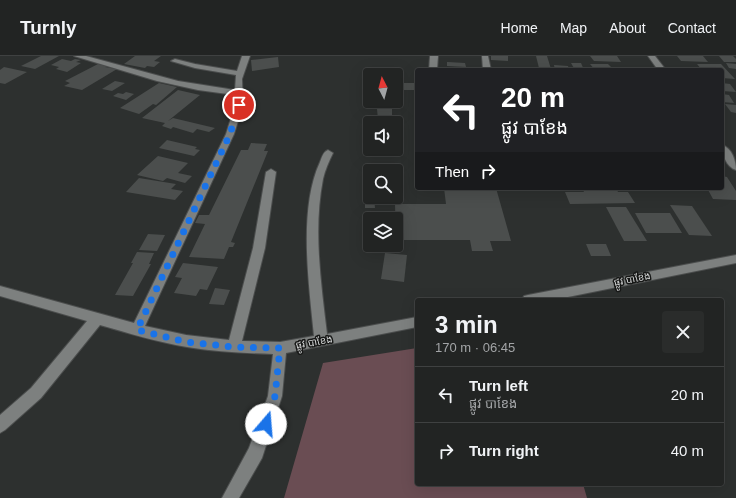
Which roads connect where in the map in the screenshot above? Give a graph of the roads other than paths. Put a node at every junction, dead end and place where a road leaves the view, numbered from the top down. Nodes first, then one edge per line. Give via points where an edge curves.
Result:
1 (78, 56) edge
2 (246, 56) edge
3 (434, 56) edge
4 (485, 56) edge
5 (651, 56) edge
6 (175, 61) dead end
7 (433, 68) edge
8 (487, 68) edge
9 (660, 68) edge
10 (239, 73) junction
11 (239, 93) junction
12 (724, 151) edge
13 (328, 153) dead end
14 (736, 167) edge
15 (271, 172) dead end
16 (736, 259) edge
17 (0, 291) edge
18 (538, 298) edge
19 (97, 319) junction
20 (415, 322) edge
21 (137, 330) junction
22 (321, 341) junction
23 (234, 347) junction
24 (280, 348) junction
25 (0, 425) edge
26 (230, 498) edge

1 - 11 street via 211,91
2 - 10 street
3 - 7 street
4 - 8 street
5 - 9 street
6 - 10 street
10 - 11 street
11 - 21 street via 239,105 230,134
12 - 14 street
13 - 22 street via 318,177 313,224
15 - 23 street via 259,248
16 - 18 street, ផ្លូវ បាខែង
17 - 19 street, ផ្លូវ បាខែង
19 - 21 street, ផ្លូវ បាខែង
19 - 25 street via 36,393
20 - 22 street, ផ្លូវ បាខែង
21 - 23 street, ផ្លូវ បាខែង via 186,342
22 - 24 street, ផ្លូវ បាខែង
23 - 24 street, ផ្លូវ បាខែង
24 - 26 street via 273,403 256,452

